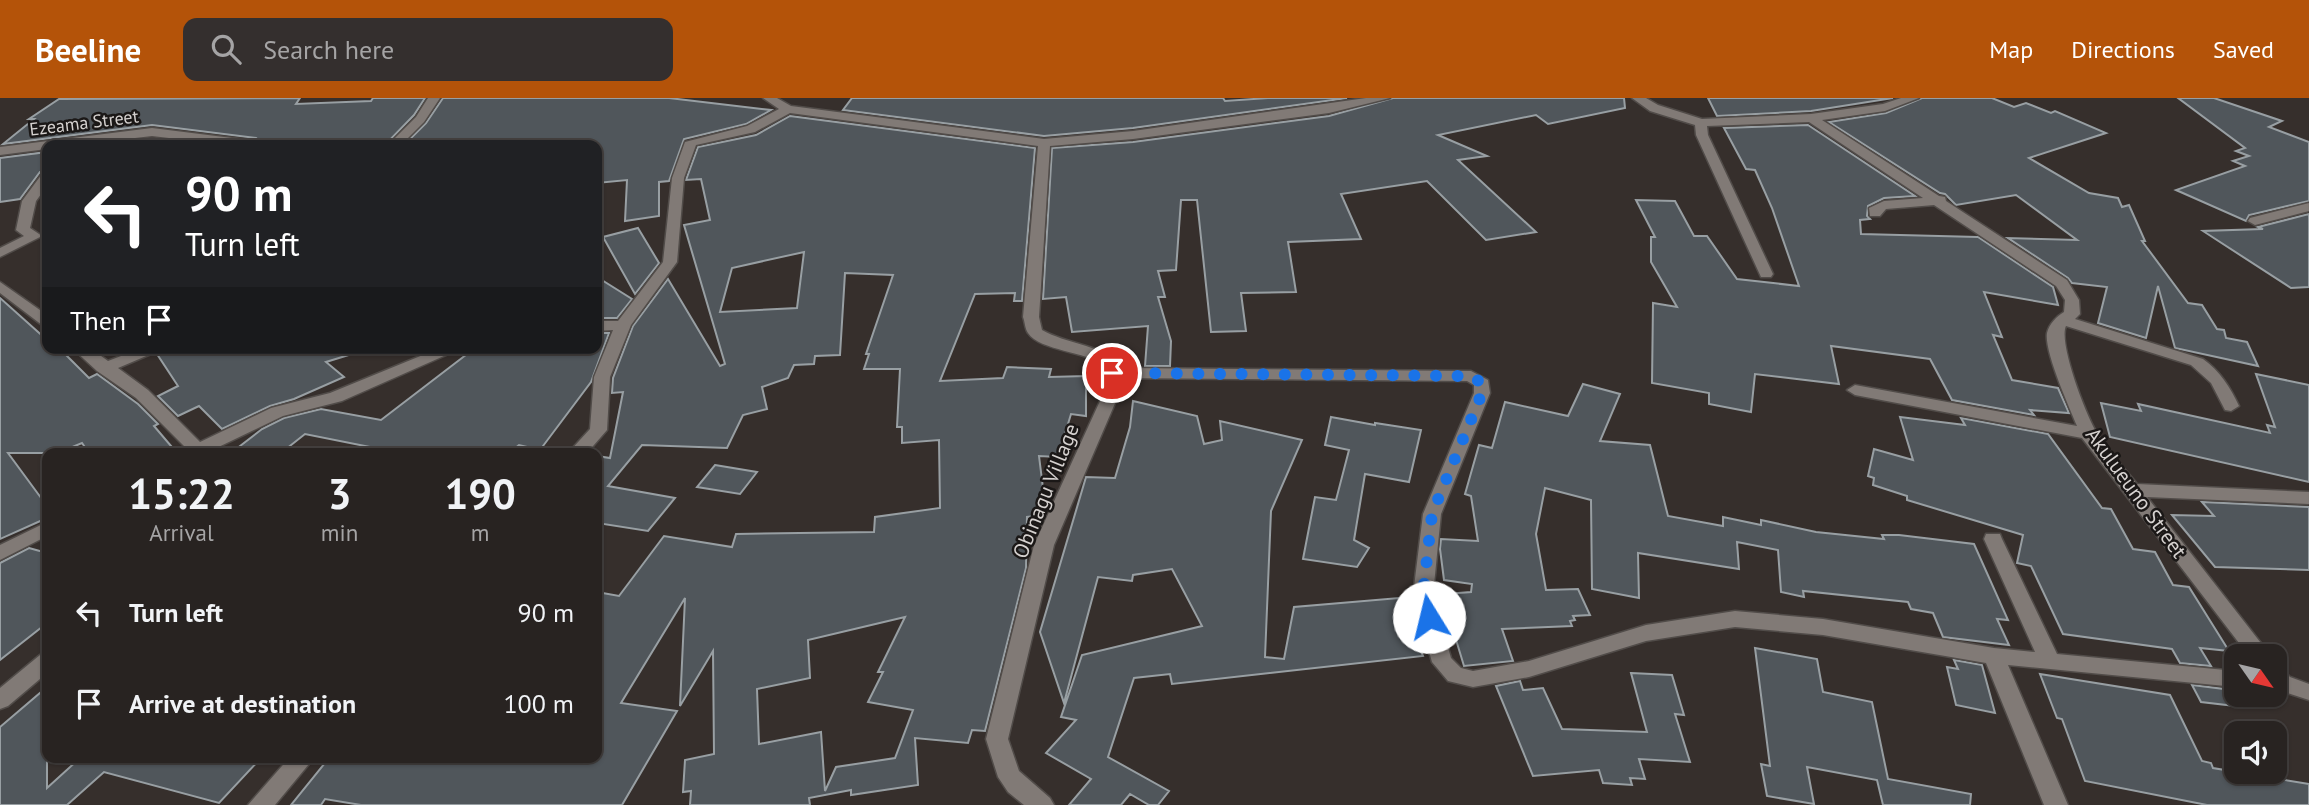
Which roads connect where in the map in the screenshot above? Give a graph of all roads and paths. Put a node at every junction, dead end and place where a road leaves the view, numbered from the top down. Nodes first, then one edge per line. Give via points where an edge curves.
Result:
1 (434, 98) edge
2 (769, 98) edge
3 (1384, 98) edge
4 (1639, 98) edge
5 (1913, 98) edge
6 (788, 109) junction
7 (1811, 118) junction
8 (1701, 123) junction
9 (95, 140) edge
10 (210, 140) edge
11 (399, 140) edge
12 (1044, 143) junction
13 (42, 147) edge
14 (0, 151) edge
15 (42, 184) edge
16 (1940, 200) junction
17 (2309, 207) edge
18 (1875, 213) dead end
19 (2255, 220) dead end
20 (41, 235) edge
21 (0, 253) edge
22 (1766, 274) dead end
23 (0, 286) edge
24 (42, 318) edge
25 (2062, 320) junction
26 (623, 325) junction
27 (602, 326) edge
28 (87, 354) edge
29 (141, 354) edge
30 (440, 354) edge
31 (103, 368) junction
32 (1112, 373) junction
33 (1855, 390) dead end
34 (2231, 406) dead end
35 (2088, 434) junction
36 (192, 448) edge
37 (201, 448) edge
38 (582, 448) edge
39 (2130, 490) junction
40 (2309, 498) edge
41 (42, 531) edge
42 (1993, 539) dead end
43 (0, 553) edge
44 (2252, 644) edge
45 (1994, 656) junction
46 (2049, 659) junction
47 (42, 665) edge
48 (2224, 678) edge
49 (2287, 684) edge
50 (2309, 692) edge
51 (0, 700) edge
52 (298, 763) edge
53 (260, 805) edge
54 (1042, 805) edge
55 (2056, 805) edge

1 - 11 street
2 - 6 street
3 - 12 street via 1290,114
4 - 8 street via 1654,108
5 - 7 street
6 - 12 street
6 - 26 street via 751,129 691,142 678,178 670,262
7 - 8 street
7 - 16 street, Akulueuno Street
8 - 22 street via 1702,135
9 - 10 street, Ezeama Street via 152,132
12 - 32 street via 1031,317 1035,332 1051,343 1104,356 1113,365
13 - 14 street, Ezeama Street
15 - 20 street via 29,201 23,230
16 - 18 street via 1885,205
16 - 25 street, Akulueuno Street via 2062,283 2072,314
17 - 19 street
20 - 21 street
23 - 24 street
25 - 34 street via 2197,362 2219,380
25 - 35 street, Akulueuno Street via 2055,333 2059,358
26 - 27 street
26 - 38 street via 602,377 598,430
28 - 31 street
29 - 31 street
30 - 37 street via 336,397 277,412
31 - 36 street via 142,394
32 - 45 street via 1471,376 1482,383 1482,393 1432,514 1423,594 1443,662 1455,675 1473,679 1529,669 1646,633 1735,620 1823,628
32 - 54 street, Obinagu Village via 1108,401 1044,545 997,739 1001,765 1019,789
33 - 35 street
35 - 39 street, Akulueuno Street
39 - 40 street
39 - 44 street, Akulueuno Street
41 - 43 street
42 - 46 street
45 - 46 street
45 - 55 street
46 - 48 street
47 - 51 street
49 - 50 street
52 - 53 street

